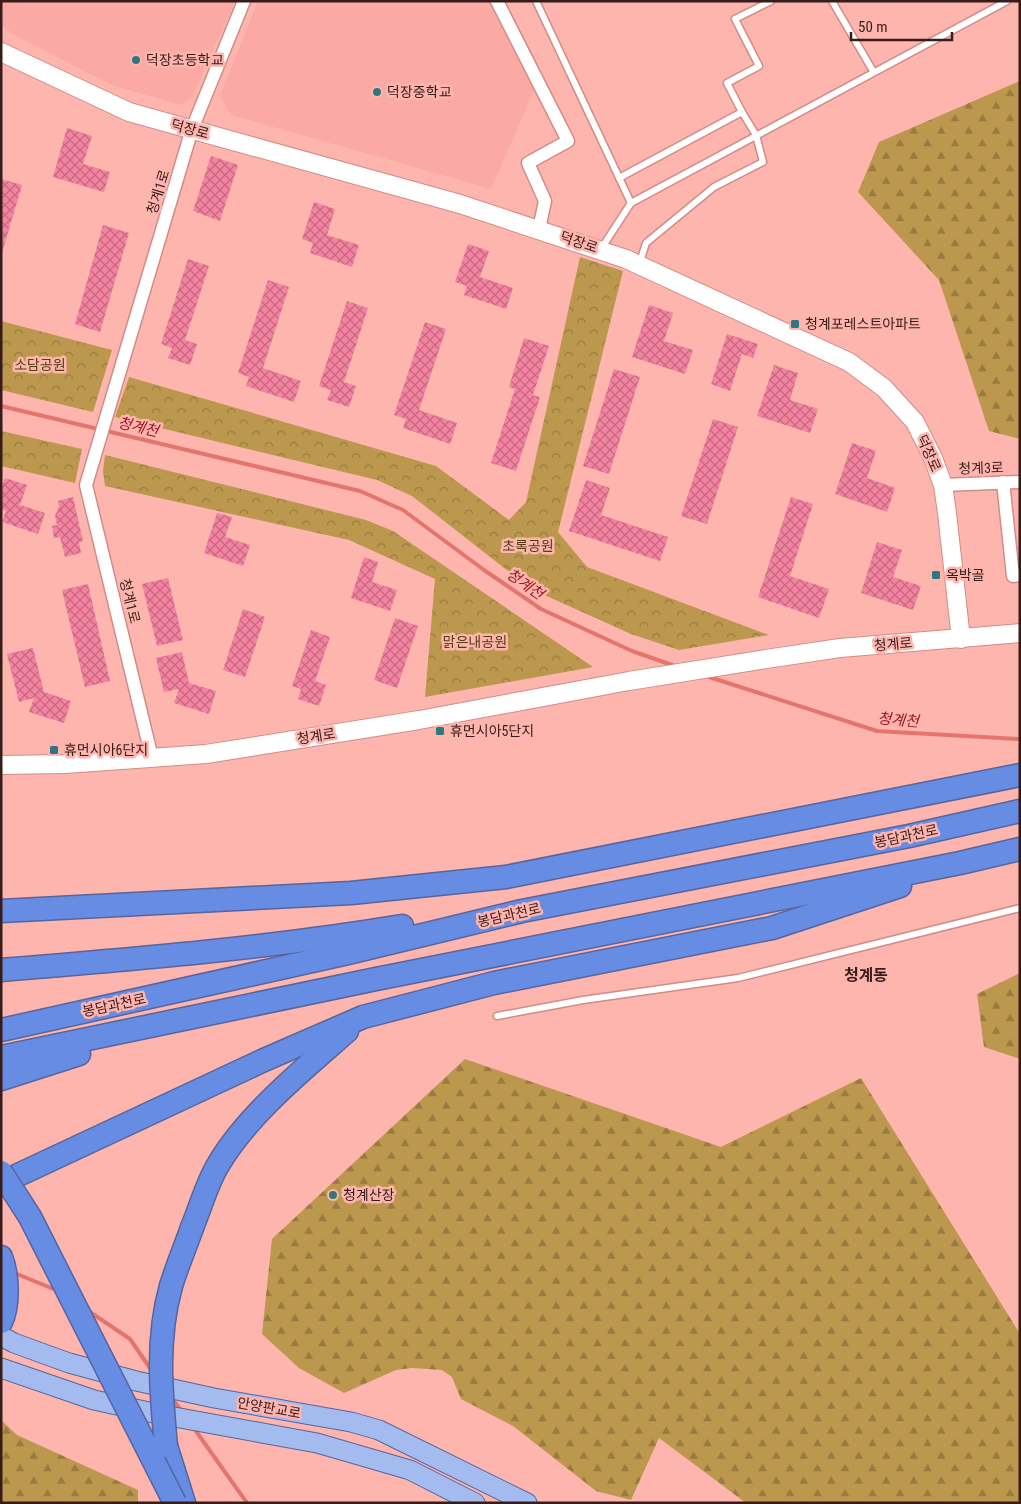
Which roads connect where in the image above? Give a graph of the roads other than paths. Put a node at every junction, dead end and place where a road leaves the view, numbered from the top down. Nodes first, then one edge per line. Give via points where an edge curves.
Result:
1 (244, 1) edge
2 (497, 1) edge
3 (536, 1) edge
4 (771, 1) edge
5 (832, 1) edge
6 (1007, 1) edge
7 (1, 52) edge
8 (873, 71) junction
9 (742, 112) junction
10 (192, 129) junction
11 (756, 135) junction
12 (619, 178) junction
13 (631, 203) junction
14 (538, 229) junction
15 (600, 250) junction
16 (639, 265) junction
17 (1003, 482) junction
18 (1020, 482) edge
19 (943, 485) junction
20 (1020, 576) edge
21 (1020, 633) edge
22 (961, 638) junction
23 (152, 758) junction
24 (1, 765) edge
25 (1020, 775) edge
26 (1020, 811) edge
27 (1020, 849) edge
28 (960, 863) junction
29 (1020, 908) edge
30 (522, 911) junction
31 (1, 912) edge
32 (1, 970) edge
33 (497, 1016) dead end
34 (363, 1017) junction
35 (188, 1019) junction
36 (1, 1030) edge
37 (1, 1057) edge
38 (1, 1079) edge
39 (1, 1172) edge
40 (1, 1183) edge
41 (1, 1258) edge
42 (1, 1322) edge
43 (1, 1336) edge
44 (1, 1368) edge
45 (175, 1503) edge
46 (184, 1503) edge
47 (475, 1503) edge
48 (527, 1503) edge

1 - 10 street, 청계1로
2 - 14 street via 568,141 528,163 544,201
3 - 12 lane
4 - 9 lane via 735,20 759,66 727,84
5 - 8 lane
6 - 8 lane
7 - 10 street, 덕장로 via 129,112
8 - 11 lane
9 - 11 lane
9 - 12 lane
10 - 14 street, 덕장로
10 - 23 street, 청계1로 via 86,485
11 - 13 lane
11 - 16 lane via 763,162 714,187 646,243
12 - 13 lane
13 - 15 lane
14 - 15 street, 덕장로
15 - 16 street, 덕장로
16 - 19 street, 덕장로 via 849,362 877,382 915,422
17 - 18 street, 청계3로
17 - 19 street, 청계3로
17 - 20 street via 1013,576
19 - 22 street, 덕장로
21 - 22 street, 청계로
22 - 23 street, 청계로 via 840,648 206,754
23 - 24 street, 청계로
25 - 31 highway via 506,877 351,893
26 - 30 highway, 봉담과천로 via 909,836
27 - 28 highway, 봉담과천로
28 - 34 highway, 봉담과천로 via 868,898 772,928 494,983
28 - 35 highway, 봉담과천로 via 376,978
29 - 33 lane via 738,978
30 - 32 highway via 474,914 324,939 188,956
30 - 36 highway, 봉담과천로
34 - 40 highway, 봉담과천로
34 - 46 highway, bridge via 280,1091 245,1129 218,1165 193,1225 171,1287 161,1340 166,1446
35 - 37 highway, 봉담과천로
35 - 38 highway
39 - 45 highway, bridge via 30,1217
41 - 42 highway via 6,1282
43 - 48 main road, 안양판교로 via 69,1363 146,1383 379,1430
44 - 47 main road, 안양판교로 via 94,1400 317,1443 401,1467

